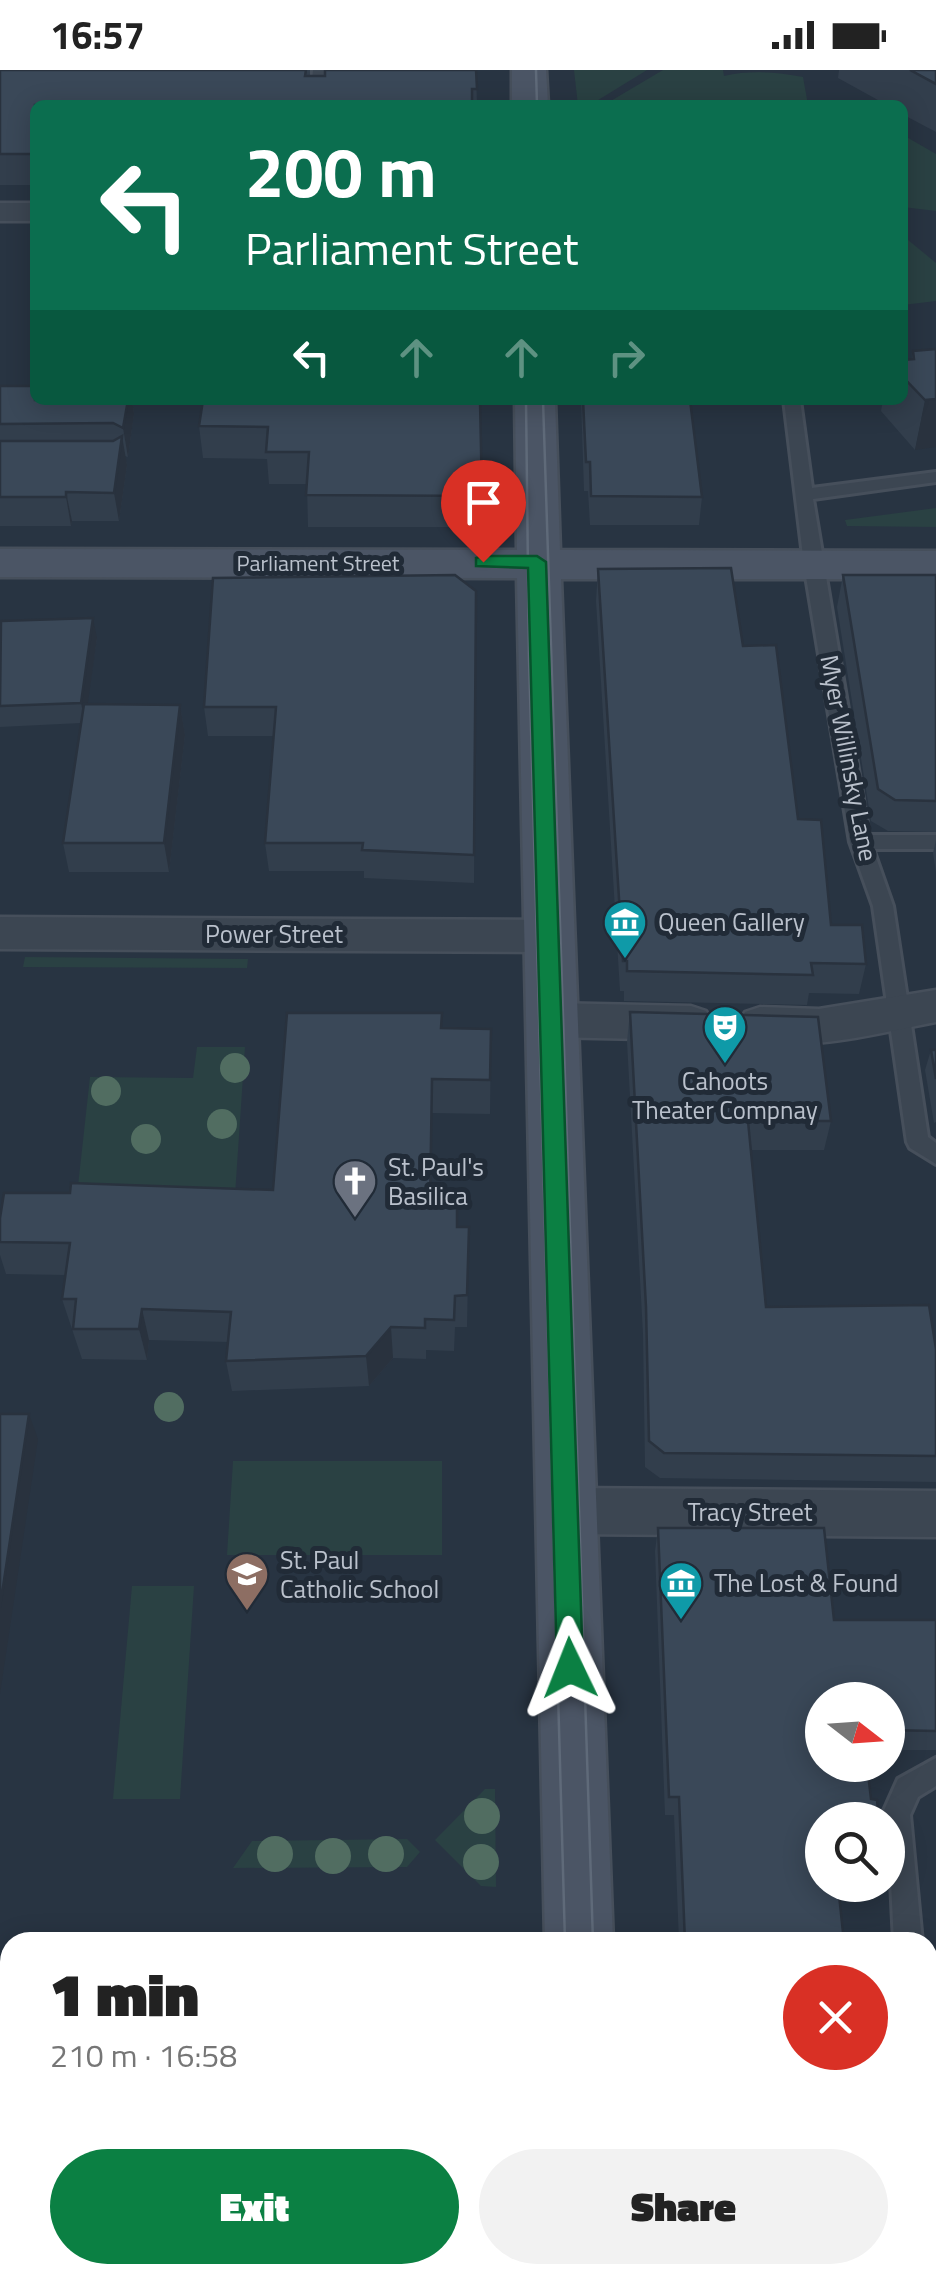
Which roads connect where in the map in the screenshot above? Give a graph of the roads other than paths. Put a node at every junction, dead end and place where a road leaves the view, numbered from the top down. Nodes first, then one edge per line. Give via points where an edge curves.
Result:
1 (320, 70) edge
2 (529, 70) edge
3 (317, 100) edge
4 (530, 100) edge
5 (0, 212) edge
6 (30, 212) edge
7 (534, 405) edge
8 (793, 405) edge
9 (936, 477) edge
10 (804, 496) junction
11 (537, 562) junction
12 (0, 563) edge
13 (813, 564) junction
14 (936, 565) edge
15 (860, 842) junction
16 (936, 842) edge
17 (0, 933) edge
18 (548, 936) junction
19 (916, 1008) edge
20 (549, 1020) junction
21 (936, 1155) edge
22 (565, 1511) junction
23 (936, 1514) edge
24 (936, 1772) edge
25 (579, 1932) edge
26 (907, 1932) edge

1 - 3 lane
2 - 4 main road
5 - 6 street
7 - 11 main road
8 - 10 lane, Myer Willinsky Lane
9 - 10 lane
10 - 13 lane, Myer Willinsky Lane
11 - 12 main road, Parliament Street
11 - 13 main road, Parliament Street
11 - 18 main road
13 - 14 main road, Parliament Street
13 - 15 lane, Myer Willinsky Lane
15 - 16 lane
15 - 19 lane, Myer Willinsky Lane
17 - 18 street, Power Street
18 - 20 main road
19 - 20 street via 819,1026
19 - 21 lane, Myer Willinsky Lane via 918,1142
20 - 22 main road
22 - 23 street, Tracy Street
22 - 25 main road
24 - 26 lane via 908,1788 896,1816

